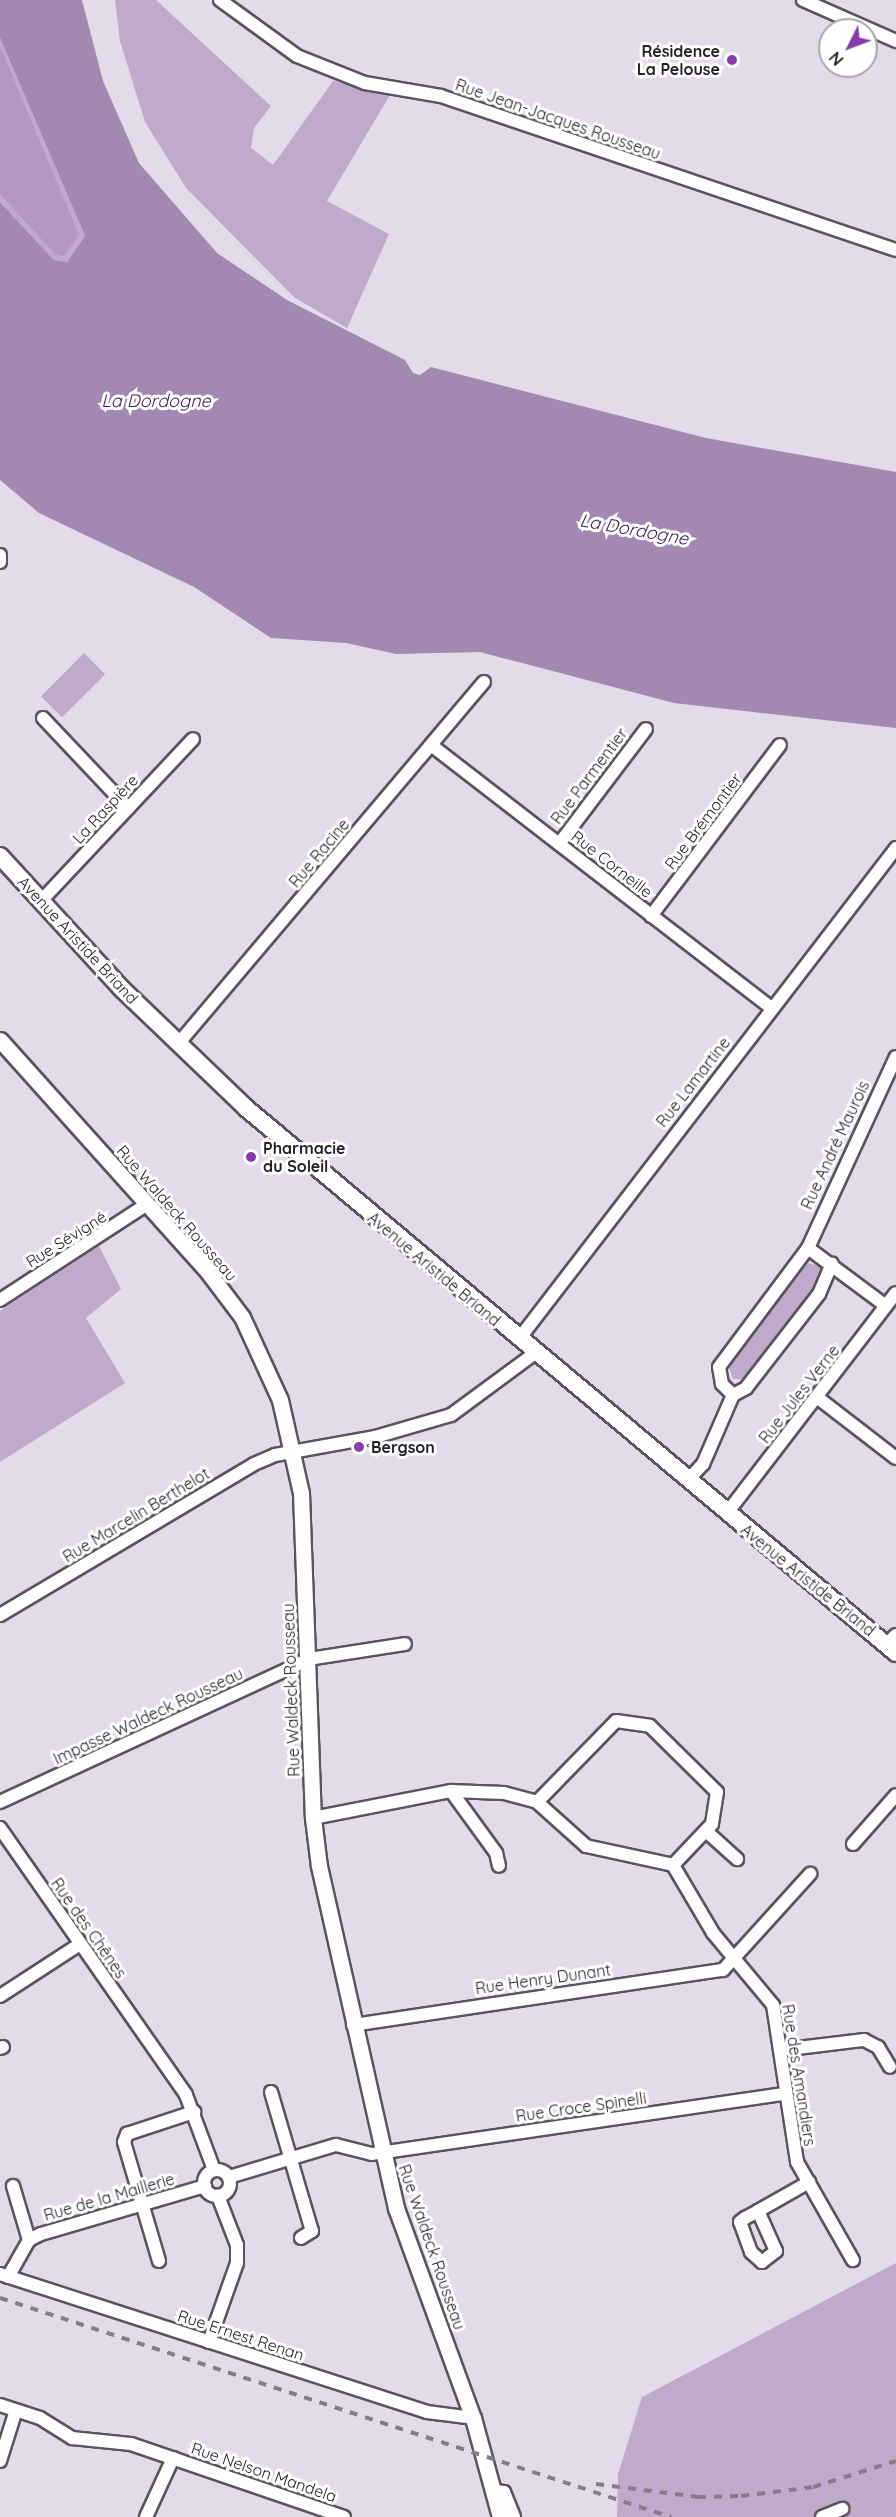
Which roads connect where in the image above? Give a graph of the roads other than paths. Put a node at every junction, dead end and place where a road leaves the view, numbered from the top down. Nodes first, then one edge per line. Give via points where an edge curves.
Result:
1 (220, 0) edge
2 (803, 0) edge
3 (896, 41) edge
4 (896, 250) edge
5 (483, 682) dead end
6 (42, 718) dead end
7 (646, 729) dead end
8 (193, 739) dead end
9 (431, 745) junction
10 (780, 745) dead end
11 (128, 808) junction
12 (558, 844) junction
13 (896, 848) edge
14 (0, 856) edge
15 (891, 864) edge
16 (41, 901) junction
17 (651, 916) junction
18 (772, 1009) junction
19 (0, 1040) edge
20 (178, 1044) junction
21 (896, 1058) edge
22 (147, 1204) junction
23 (808, 1248) junction
24 (832, 1264) junction
25 (896, 1293) edge
26 (0, 1299) edge
27 (886, 1306) junction
28 (519, 1339) junction
29 (535, 1353) junction
30 (733, 1395) junction
31 (818, 1398) junction
32 (293, 1452) junction
33 (896, 1458) edge
34 (688, 1480) junction
35 (727, 1514) junction
36 (0, 1615) edge
37 (405, 1644) dead end
38 (893, 1644) edge
39 (309, 1659) junction
40 (451, 1791) junction
41 (896, 1796) edge
42 (0, 1802) edge
43 (537, 1802) junction
44 (313, 1818) junction
45 (0, 1828) edge
46 (706, 1831) junction
47 (853, 1844) dead end
48 (737, 1859) dead end
49 (673, 1865) junction
50 (499, 1866) dead end
51 (810, 1875) dead end
52 (80, 1944) junction
53 (734, 1960) junction
54 (0, 1996) edge
55 (353, 2025) junction
56 (781, 2050) junction
57 (890, 2067) dead end
58 (271, 2092) dead end
59 (785, 2094) junction
60 (194, 2112) junction
61 (381, 2152) junction
62 (291, 2158) junction
63 (214, 2170) junction
64 (229, 2177) junction
65 (809, 2182) junction
66 (13, 2186) dead end
67 (205, 2186) junction
68 (218, 2196) junction
69 (143, 2204) junction
70 (758, 2211) dead end
71 (301, 2238) dead end
72 (29, 2240) junction
73 (853, 2260) dead end
74 (159, 2261) dead end
75 (4, 2275) edge
76 (209, 2342) junction
77 (0, 2404) edge
78 (16, 2410) junction
79 (473, 2418) junction
80 (173, 2458) junction
81 (0, 2461) edge
82 (495, 2491) junction
83 (842, 2510) dead end
84 (146, 2517) edge
85 (344, 2517) edge
86 (500, 2517) edge
87 (514, 2517) edge
88 (822, 2517) edge

1 - 4 street, Rue Jean-Jacques Rousseau via 297,56 365,83 441,96
2 - 3 street
5 - 9 street, Rue Racine
6 - 11 street
7 - 12 street, Rue Parmentier
8 - 11 street, La Raspière
9 - 12 street, Rue Corneille
9 - 20 street, Rue Racine
10 - 17 street, Rue Brémontier
11 - 16 street, La Raspière
12 - 17 street, Rue Corneille
13 - 15 street, Rue Lamartine
14 - 16 main road, Avenue Aristide Briand
15 - 18 street, Rue Lamartine
16 - 20 main road, Avenue Aristide Briand
17 - 18 street, Rue Corneille
18 - 28 street, Rue Lamartine
19 - 22 street, Rue Waldeck Rousseau
20 - 28 main road, Avenue Aristide Briand via 246,1108
21 - 23 street, Rue André Maurois
22 - 26 street, Rue Sévigné
22 - 32 street, Rue Waldeck Rousseau via 242,1317 280,1400
23 - 24 street
23 - 30 street, Rue André Maurois via 719,1367 722,1384
24 - 27 street
24 - 30 street via 819,1294 746,1388
25 - 27 street, Rue Jules Verne
27 - 31 street, Rue Jules Verne
28 - 29 main road, Avenue Aristide Briand
29 - 32 street, Rue Marcelin Berthelot via 451,1415 375,1437
29 - 34 main road, Avenue Aristide Briand
30 - 34 street via 702,1464
31 - 33 street
31 - 35 street, Rue Jules Verne
32 - 36 street, Rue Marcelin Berthelot via 254,1464
32 - 39 street, Rue Waldeck Rousseau via 301,1493
34 - 35 main road, Avenue Aristide Briand
35 - 38 main road, Avenue Aristide Briand
37 - 39 street, Impasse Waldeck Rousseau
39 - 42 street, Impasse Waldeck Rousseau
39 - 44 street, Rue Waldeck Rousseau
40 - 43 street via 504,1793
40 - 44 street
40 - 50 street via 496,1853
41 - 47 street
43 - 46 street via 601,1733 616,1721 635,1720 650,1726 717,1792 718,1807
43 - 49 street via 586,1846
44 - 55 street, Rue Waldeck Rousseau
45 - 52 street, Rue des Chênes
46 - 48 street
46 - 49 street
49 - 53 street, Rue des Amandiers
51 - 53 street
52 - 54 street
52 - 60 street, Rue des Chênes
53 - 55 street, Rue Henry Dunant via 723,1970
53 - 56 street, Rue des Amandiers via 758,1981 773,2006
55 - 61 street, Rue Waldeck Rousseau
56 - 57 street via 864,2040
56 - 59 street, Rue des Amandiers
58 - 62 street
59 - 61 street, Rue Croce Spinelli
59 - 65 street, Rue des Amandiers via 794,2152
60 - 63 street, Rue des Chênes
60 - 69 street via 127,2134 124,2142
61 - 62 street via 336,2145
61 - 79 street, Rue Waldeck Rousseau
62 - 64 street
62 - 71 street via 312,2231
63 - 64 street
63 - 67 street
64 - 68 street via 228,2189
65 - 70 street
65 - 73 street, Rue des Amandiers
66 - 72 street
67 - 68 street
67 - 69 street, Rue de la Maillerie
68 - 76 street via 237,2245 237,2263
69 - 72 street, Rue de la Maillerie
69 - 74 street
72 - 75 street, Rue de la Maillerie
75 - 76 street, Rue Ernest Renan
76 - 79 street, Rue Ernest Renan via 427,2412
77 - 78 street, Rue Nelson Mandela
78 - 80 street, Rue Nelson Mandela via 72,2438 131,2444
78 - 81 street
79 - 82 street, Rue Waldeck Rousseau
80 - 84 street, Rue Nelson Mandela
80 - 85 street, Rue Nelson Mandela
82 - 86 street, Rue Waldeck Rousseau
82 - 87 street via 504,2492
83 - 88 street

